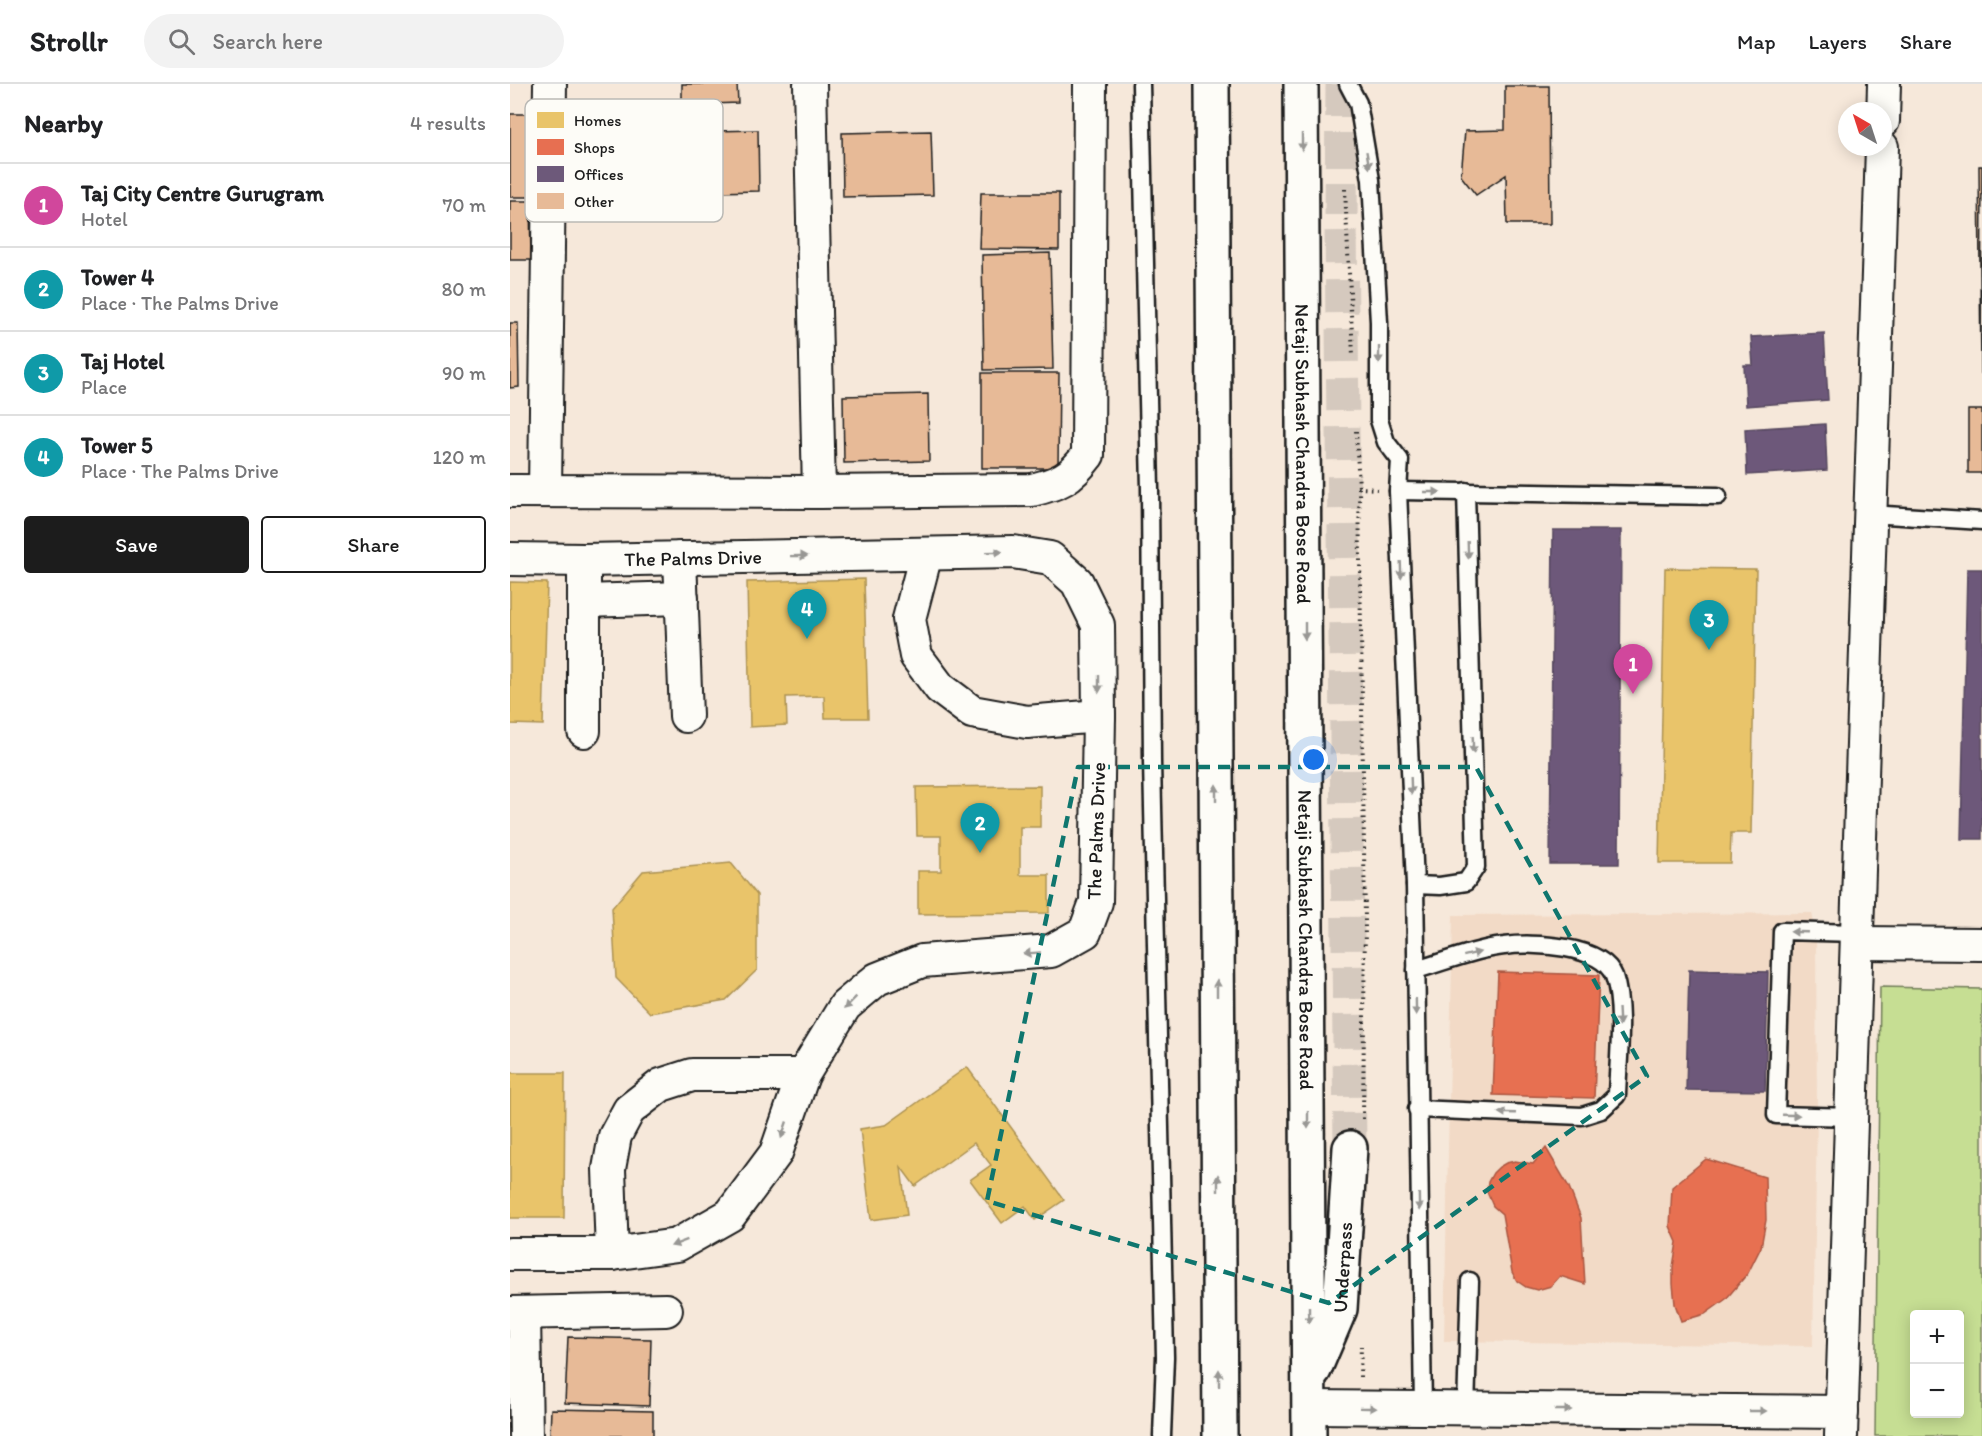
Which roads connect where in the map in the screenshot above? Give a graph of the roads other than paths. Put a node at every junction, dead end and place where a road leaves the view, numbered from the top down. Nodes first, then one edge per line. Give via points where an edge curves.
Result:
1 (549, 84) edge
2 (810, 84) edge
3 (1090, 84) edge
4 (1141, 84) edge
5 (1212, 84) edge
6 (1301, 84) edge
7 (1348, 84) edge
8 (1884, 84) edge
9 (549, 99) edge
10 (1884, 102) edge
11 (1882, 156) edge
12 (548, 222) edge
13 (510, 491) edge
14 (545, 491) junction
15 (1398, 491) junction
16 (819, 492) junction
17 (1466, 492) junction
18 (1718, 496) dead end
19 (1870, 514) junction
20 (1982, 520) edge
21 (926, 554) junction
22 (680, 558) junction
23 (510, 559) edge
24 (584, 560) junction
25 (682, 598) junction
26 (584, 601) junction
27 (686, 716) dead end
28 (1099, 716) junction
29 (584, 731) dead end
30 (1415, 885) junction
31 (1857, 938) junction
32 (1982, 944) edge
33 (1416, 970) junction
34 (803, 1075) junction
35 (1417, 1109) junction
36 (1853, 1117) junction
37 (1356, 1138) tunnel mouth
38 (510, 1254) edge
39 (612, 1254) junction
40 (1470, 1281) dead end
41 (666, 1310) dead end
42 (517, 1313) edge
43 (1309, 1408) edge
44 (1423, 1408) junction
45 (1466, 1409) junction
46 (1842, 1424) edge
47 (526, 1436) edge
48 (1162, 1436) edge
49 (1220, 1436) edge

1 - 9 street
2 - 16 street
3 - 16 street via 1088,455 1076,471 1056,484 1032,490
4 - 48 lane via 1165,1346
49 -> 5 main road
6 -> 43 main road, Netaji Subhash Chandra Bose Road
7 -> 15 lane via 1358,103 1371,180 1379,322 1379,420 1386,442 1400,460
8 - 10 street
11 - 19 street
12 - 14 street
13 - 14 street
14 - 16 street
15 -> 17 lane
15 -> 30 lane
17 - 18 lane
17 -> 30 lane via 1476,867 1466,882
19 - 20 lane
19 - 31 street
22 -> 21 street, The Palms Drive
21 -> 28 street, The Palms Drive via 1013,552 1050,558 1077,582 1098,625
21 - 28 street via 909,619 916,656 940,688 972,712 1027,722
22 - 24 street, The Palms Drive
22 - 25 street
23 - 24 street, The Palms Drive
24 - 26 street
25 - 26 street
25 - 27 street
26 - 29 street
28 -> 34 street, The Palms Drive via 1096,902 1085,932 1052,951 922,961 877,979 845,1006
30 - 33 lane
31 - 32 street
31 - 36 street
31 -> 36 lane via 1782,932 1776,1115
33 -> 35 lane
33 -> 35 lane via 1504,946 1551,945 1594,955 1613,974 1620,1015 1617,1095 1601,1110 1582,1116
34 -> 39 street, The Palms Drive via 776,1153 730,1215 677,1245
34 - 39 street via 692,1075 661,1085 629,1110 615,1136 609,1170
35 -> 44 lane
36 - 46 street
37 - 43 main road, Underpass via 1340,1309
38 - 39 street, The Palms Drive
40 - 45 lane
41 - 42 street
42 - 47 street
43 -> 44 street
44 - 45 street
45 -> 46 street

